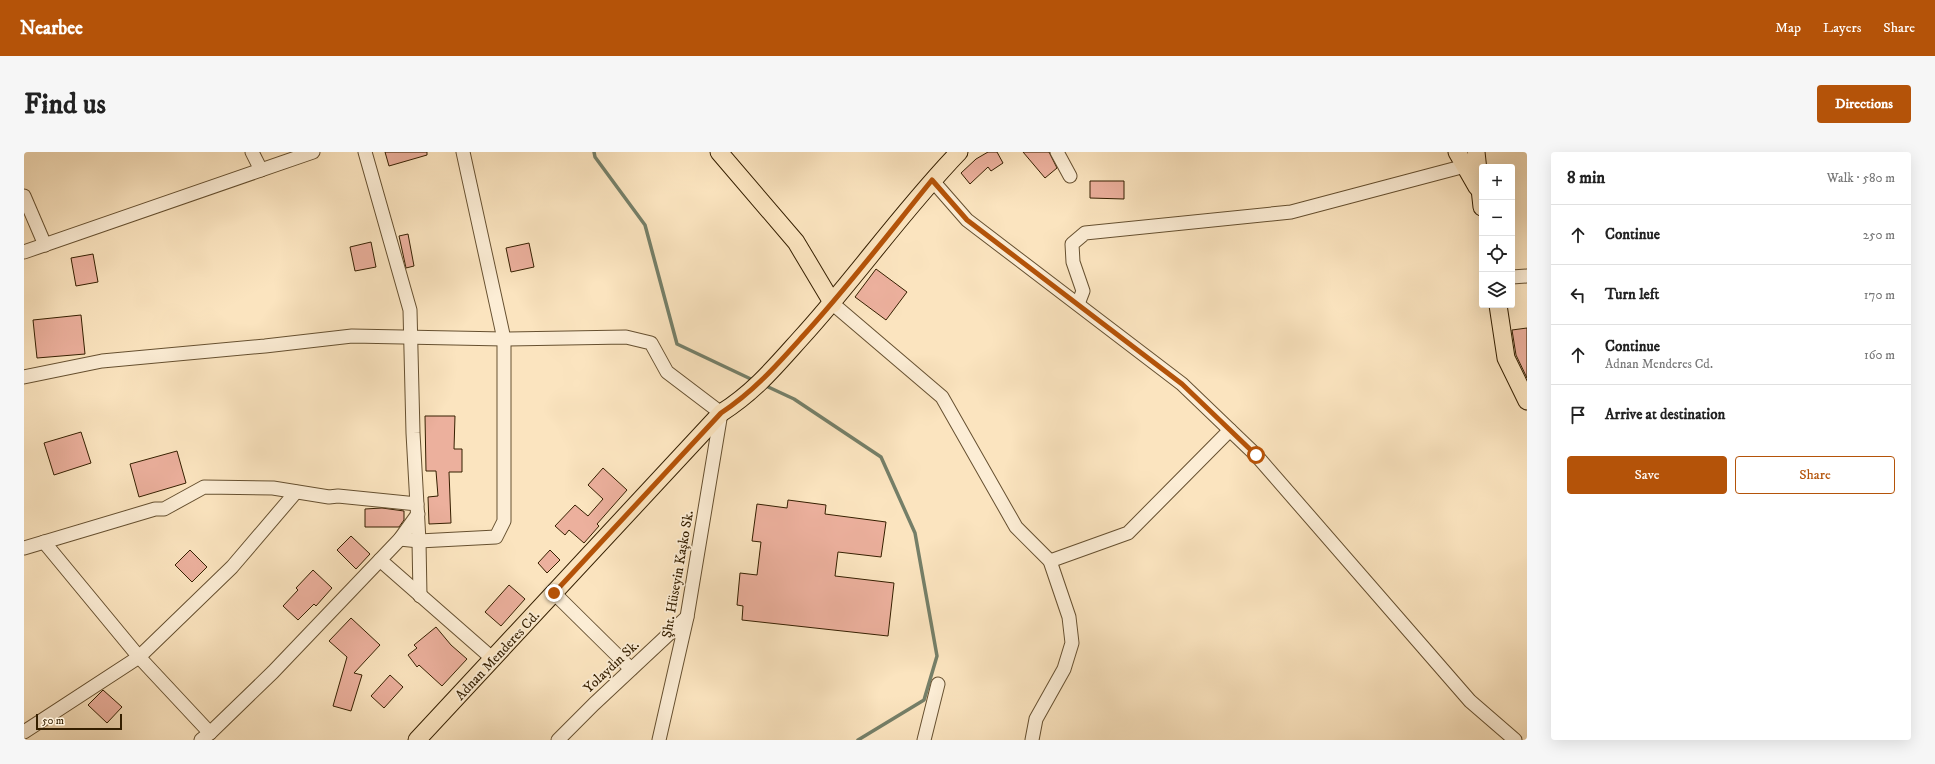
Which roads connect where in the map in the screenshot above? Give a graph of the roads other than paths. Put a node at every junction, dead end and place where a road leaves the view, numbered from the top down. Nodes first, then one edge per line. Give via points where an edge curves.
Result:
1 (252, 152) edge
2 (313, 152) edge
3 (365, 152) edge
4 (463, 152) edge
5 (719, 152) edge
6 (959, 152) edge
7 (1057, 152) edge
8 (1476, 152) edge
9 (1461, 159) edge
10 (261, 170) junction
11 (1070, 176) dead end
12 (932, 180) junction
13 (1479, 180) edge
14 (1479, 195) edge
15 (24, 196) edge
16 (45, 245) junction
17 (24, 252) edge
18 (1527, 276) edge
19 (1515, 277) edge
20 (832, 304) junction
21 (1078, 304) junction
22 (1498, 308) edge
23 (410, 338) junction
24 (504, 339) junction
25 (24, 378) edge
26 (1527, 401) edge
27 (721, 413) junction
28 (1230, 430) junction
29 (296, 492) junction
30 (417, 509) junction
31 (400, 539) junction
32 (419, 541) junction
33 (44, 542) junction
34 (24, 548) edge
35 (380, 560) junction
36 (1050, 561) junction
37 (554, 593) junction
38 (420, 596) junction
39 (687, 617) junction
40 (139, 657) junction
41 (493, 659) junction
42 (632, 669) junction
43 (938, 684) dead end
44 (24, 732) edge
45 (205, 737) edge
46 (417, 740) edge
47 (558, 740) edge
48 (659, 740) edge
49 (924, 740) edge
50 (1032, 740) edge
51 (1515, 740) edge

1 - 10 street
2 - 10 street
3 - 23 street via 410,310
4 - 24 street
5 - 20 main road via 796,242
6 - 12 main road, Adnan Menderes Cd.
7 - 11 street
8 - 13 main road
9 - 14 main road
9 - 21 street via 1291,212 1085,233 1072,244 1074,262 1083,291
10 - 16 street
12 - 20 main road, Adnan Menderes Cd.
12 - 21 street via 967,220
15 - 16 street
16 - 17 street
18 - 19 street
20 - 27 main road, Adnan Menderes Cd. via 770,373 744,398
20 - 36 street via 942,397 1016,527
21 - 28 street via 1182,384
22 - 26 main road via 1506,358
23 - 24 street
23 - 25 street via 352,336 102,361
23 - 30 street
24 - 27 street via 626,337 651,343 667,372
24 - 32 street via 504,521 496,537
27 - 37 main road, Adnan Menderes Cd.
27 - 39 street, Şht. Hüseyin Kaşko Sk.
28 - 36 street via 1128,533
28 - 51 street via 1256,455 1470,701
29 - 30 street
29 - 33 street via 274,488 204,487 164,508
29 - 40 street via 232,567
30 - 31 street
30 - 32 street
31 - 32 street
31 - 35 street
32 - 38 street
33 - 34 street
33 - 40 street
35 - 38 street
35 - 45 street via 274,672
36 - 50 street via 1069,617 1072,643 1064,669 1036,719
37 - 41 main road, Adnan Menderes Cd.
37 - 42 street
38 - 41 street
39 - 42 street, Yolaydın Sk.
39 - 48 street, Şht. Hüseyin Kaşko Sk.
40 - 44 street
40 - 45 street
41 - 46 main road, Adnan Menderes Cd.
42 - 47 street, Yolaydın Sk.
43 - 49 street

